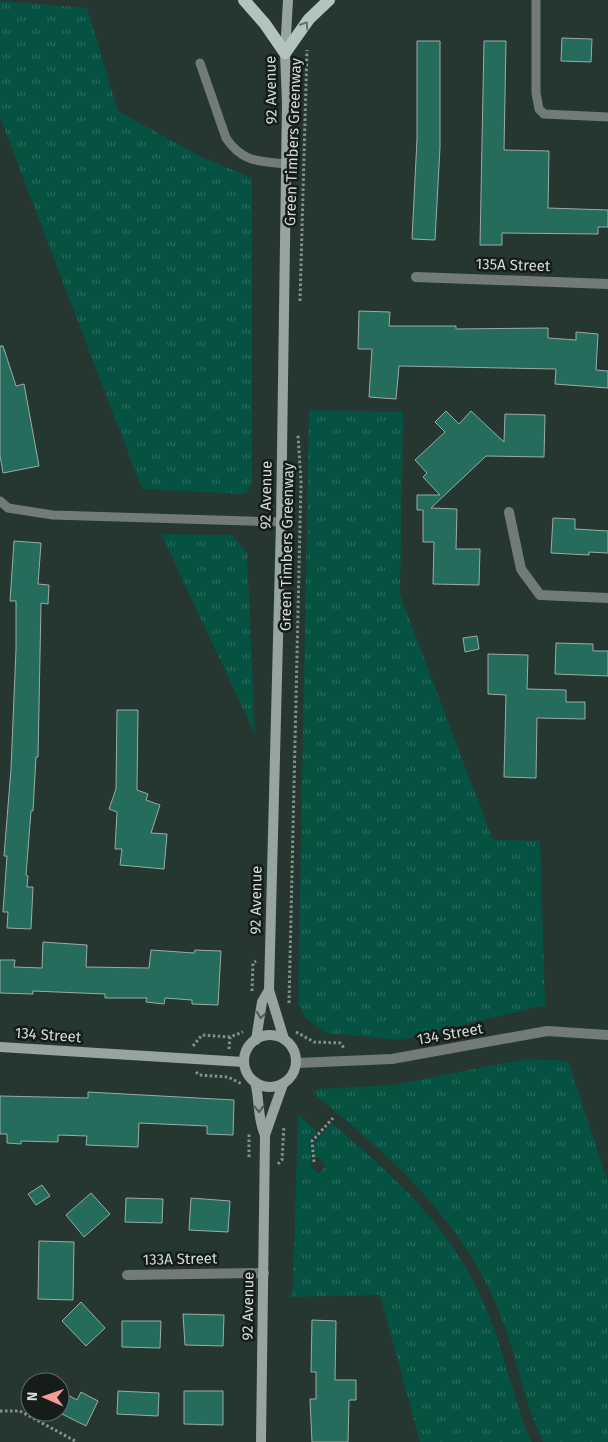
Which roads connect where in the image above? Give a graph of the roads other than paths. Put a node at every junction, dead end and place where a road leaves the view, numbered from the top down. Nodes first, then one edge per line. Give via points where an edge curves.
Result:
1 (244, 0) edge
2 (288, 0) edge
3 (329, 0) edge
4 (536, 0) edge
5 (285, 53) junction
6 (200, 63) dead end
7 (608, 117) edge
8 (286, 164) junction
9 (416, 277) dead end
10 (608, 284) edge
11 (0, 501) edge
12 (509, 512) dead end
13 (281, 522) junction
14 (608, 598) edge
15 (269, 990) junction
16 (608, 1035) edge
17 (284, 1039) junction
18 (256, 1040) junction
19 (0, 1047) edge
20 (244, 1062) junction
21 (297, 1064) junction
22 (255, 1082) junction
23 (283, 1084) junction
24 (265, 1135) junction
25 (264, 1274) junction
26 (127, 1275) dead end
27 (261, 1442) edge

1 - 5 main road via 266,24
2 - 5 main road, 92 Avenue
5 -> 3 main road via 309,19
4 - 7 lane via 536,93 539,109 544,114
5 - 8 main road, 92 Avenue
6 - 8 lane via 232,148 245,158
8 - 13 main road, 92 Avenue
9 - 10 street, 135A Street
11 - 13 lane via 8,508 53,515
12 - 14 street via 521,569 540,595
13 - 15 main road, 92 Avenue
15 - 17 main road
15 -> 18 main road via 262,1002
16 - 21 street, 134 Street via 547,1032 392,1060
17 - 18 main road via 271,1035
17 - 21 main road via 295,1053
18 - 20 main road via 246,1052
19 - 20 main road, 134 Street
20 - 22 main road via 246,1072
21 - 23 main road via 294,1073
22 - 23 main road via 270,1087
22 -> 24 main road via 259,1122
23 - 24 main road, 92 Avenue
24 - 25 main road, 92 Avenue
25 - 26 street, 133A Street
25 - 27 main road, 92 Avenue

